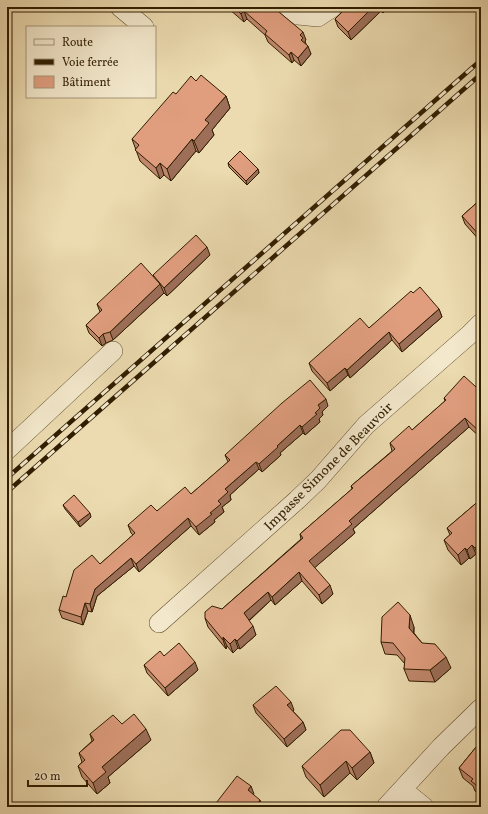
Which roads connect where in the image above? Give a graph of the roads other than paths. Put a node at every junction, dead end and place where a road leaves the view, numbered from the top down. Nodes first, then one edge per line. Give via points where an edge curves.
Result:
1 (120, 7) edge
2 (288, 7) edge
3 (333, 7) edge
4 (143, 26) edge
5 (477, 335) edge
6 (113, 351) dead end
7 (7, 450) edge
8 (159, 623) dead end
9 (481, 708) edge
10 (403, 790) junction
11 (386, 807) edge
12 (424, 807) edge

1 - 4 street
2 - 3 street via 298,15 318,17
5 - 8 street, Impasse Simone de Beauvoir via 366,425 318,480
6 - 7 street
9 - 10 street via 441,747
10 - 11 street
10 - 12 street

